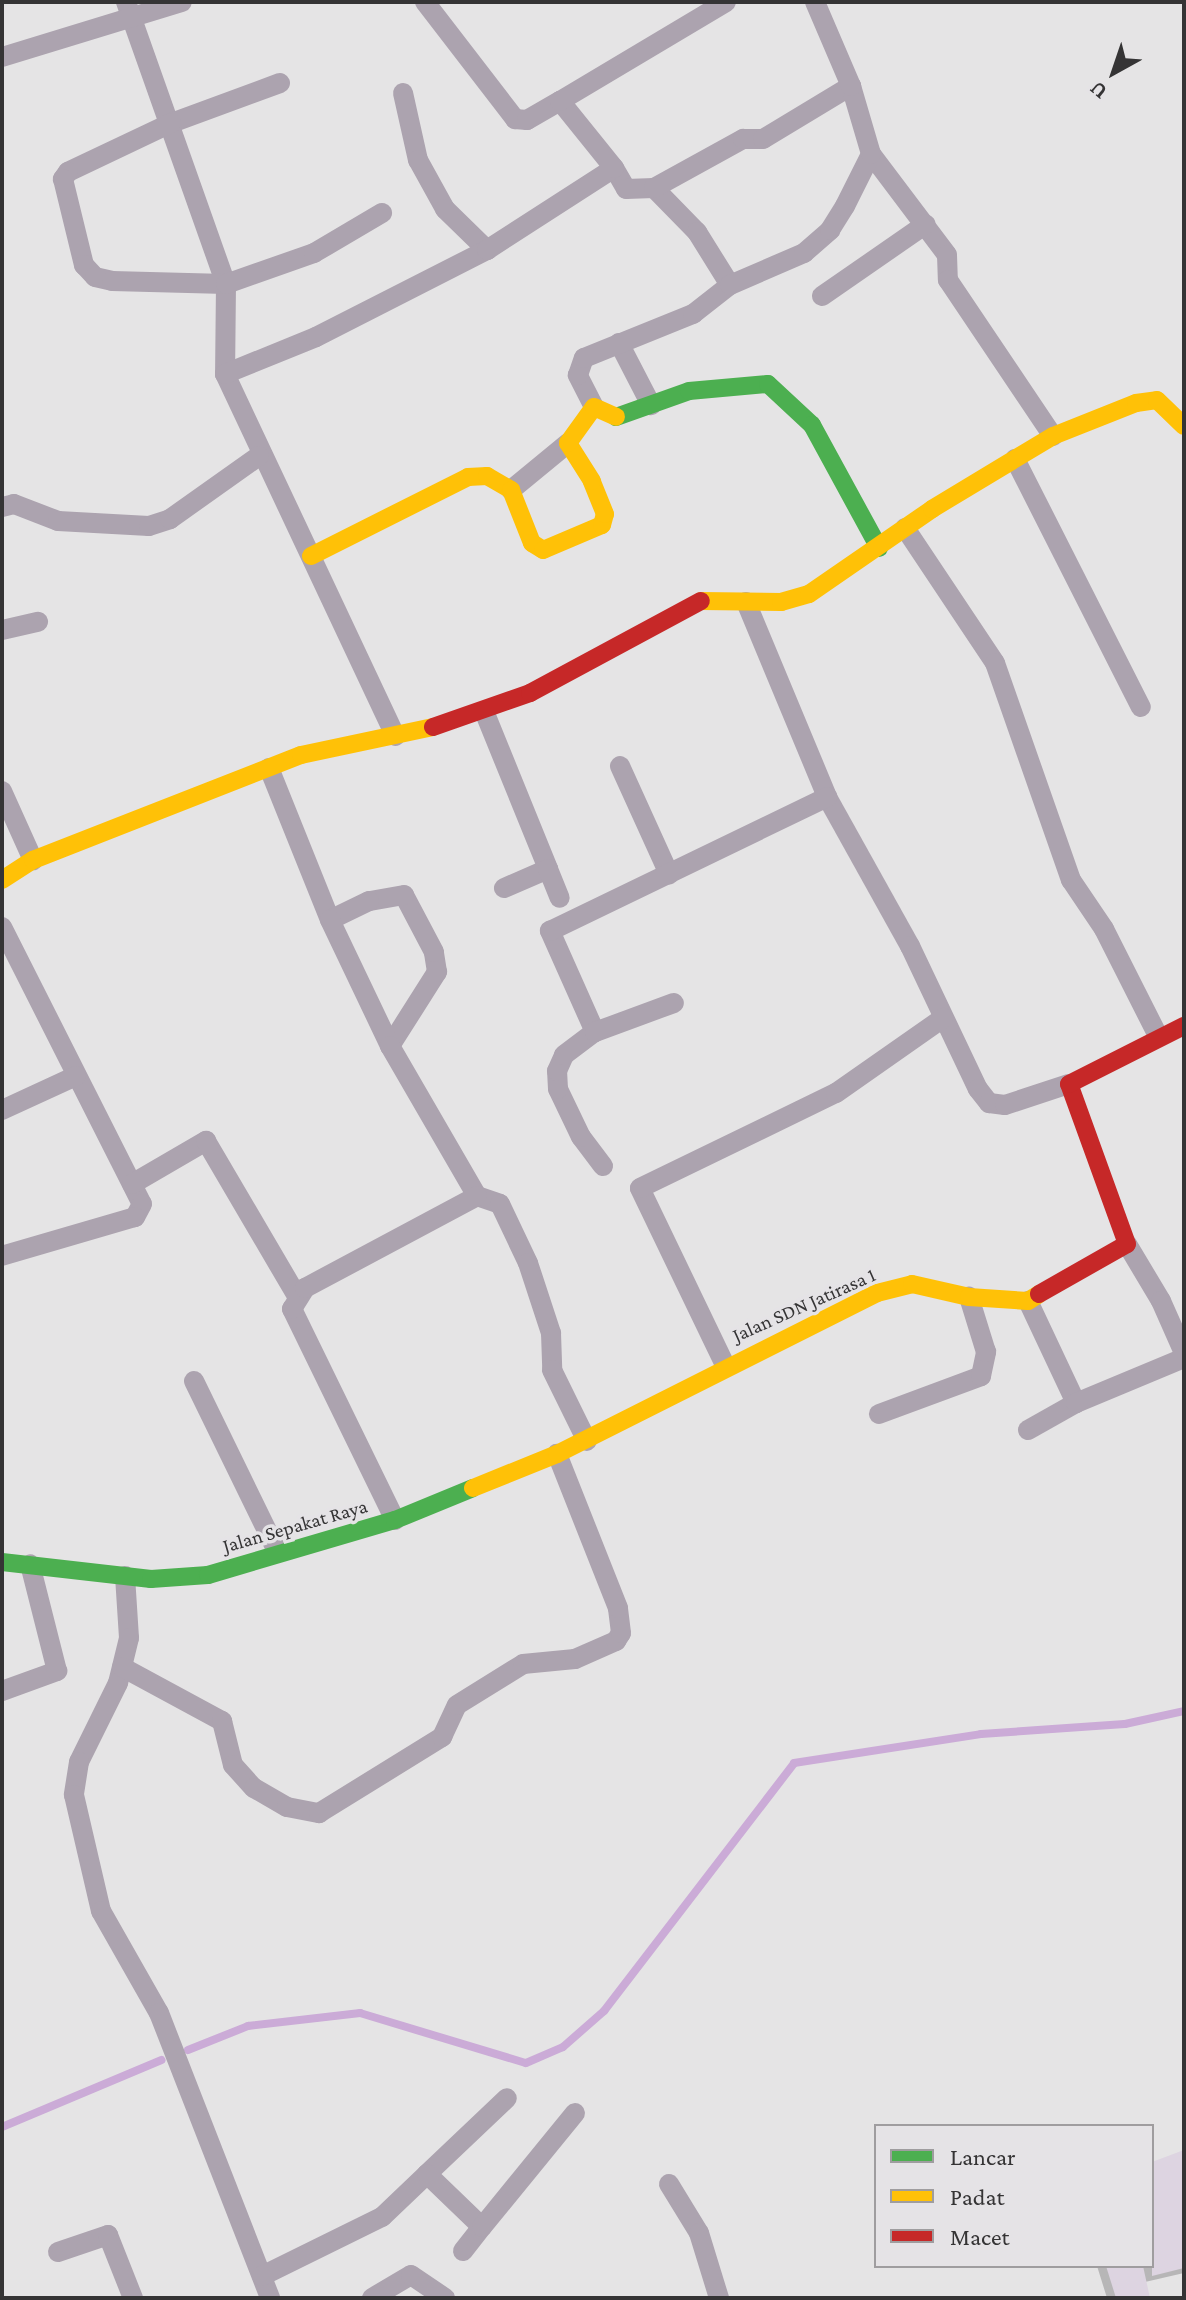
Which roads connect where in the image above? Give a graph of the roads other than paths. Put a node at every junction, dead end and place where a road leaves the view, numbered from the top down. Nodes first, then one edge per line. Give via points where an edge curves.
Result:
1 (182, 2) edge
2 (425, 2) edge
3 (726, 2) edge
4 (815, 2) edge
5 (129, 11) edge
6 (2, 57) edge
7 (280, 83) dead end
8 (851, 86) junction
9 (403, 93) dead end
10 (560, 101) junction
11 (171, 123) junction
12 (871, 154) junction
13 (614, 168) junction
14 (654, 188) junction
15 (382, 213) dead end
16 (926, 224) junction
17 (487, 250) junction
18 (226, 284) junction
19 (730, 285) junction
20 (822, 296) dead end
21 (619, 343) junction
22 (225, 374) junction
23 (651, 405) junction
24 (594, 407) junction
25 (1184, 426) edge
26 (1053, 436) junction
27 (568, 443) junction
28 (259, 456) junction
29 (1015, 459) junction
30 (511, 490) junction
31 (2, 507) edge
32 (905, 528) junction
33 (879, 548) junction
34 (311, 556) junction
35 (746, 602) junction
36 (38, 622) dead end
37 (2, 630) edge
38 (1141, 707) dead end
39 (484, 711) junction
40 (395, 736) junction
41 (620, 766) dead end
42 (269, 768) junction
43 (2, 791) edge
44 (827, 797) junction
45 (33, 860) junction
46 (548, 869) junction
47 (669, 874) junction
48 (2, 880) edge
49 (504, 888) dead end
50 (560, 898) dead end
51 (330, 920) junction
52 (2, 927) edge
53 (674, 1003) dead end
54 (943, 1018) junction
55 (1184, 1026) edge
56 (595, 1032) junction
57 (1158, 1036) junction
58 (390, 1046) junction
59 (76, 1076) junction
60 (1069, 1084) junction
61 (2, 1110) edge
62 (603, 1166) dead end
63 (132, 1184) junction
64 (477, 1196) junction
65 (1127, 1244) junction
66 (2, 1256) edge
67 (297, 1296) junction
68 (969, 1297) junction
69 (1028, 1301) junction
70 (1184, 1355) edge
71 (725, 1365) junction
72 (194, 1381) dead end
73 (1076, 1403) junction
74 (879, 1414) dead end
75 (1028, 1430) dead end
76 (587, 1441) junction
77 (557, 1454) junction
78 (395, 1520) junction
79 (278, 1553) junction
80 (2, 1562) edge
81 (30, 1564) junction
82 (125, 1576) junction
83 (122, 1667) junction
84 (2, 1691) edge
85 (507, 2098) dead end
86 (575, 2113) dead end
87 (427, 2174) junction
88 (669, 2184) dead end
89 (482, 2227) junction
90 (463, 2251) dead end
91 (58, 2252) dead end
92 (262, 2276) junction
93 (133, 2298) edge
94 (270, 2298) edge
95 (372, 2298) edge
96 (445, 2298) edge
97 (719, 2298) edge

1 - 5 street
2 - 10 street via 515,119 527,120
3 - 10 street
4 - 8 street
5 - 6 street
5 - 11 street
7 - 11 street
8 - 12 street
8 - 14 street via 763,139 743,139
9 - 17 street via 418,160 445,209
10 - 13 street
11 - 18 street
11 - 18 street via 78,166 63,179 84,265 95,277 112,281
12 - 16 street
12 - 19 street via 830,230 804,253
13 - 14 street via 626,189
13 - 17 street
14 - 19 street via 697,232
15 - 18 street via 314,253
16 - 20 street
16 - 26 street via 947,255 948,280
17 - 22 street via 316,337
18 - 22 street
19 - 21 street via 693,314
21 - 23 street
21 - 24 street via 584,358 580,366 578,375
22 - 28 street
23 - 24 street via 619,417 605,416
23 - 33 street via 689,391 768,384 812,425
24 - 27 street
25 - 26 street via 1166,404 1147,399
26 - 29 street
27 - 30 street
27 - 30 street via 592,481 605,514 602,525 543,550 532,543
28 - 31 street via 170,519 149,526 58,521 14,504
28 - 34 street
29 - 32 street
29 - 38 street
30 - 34 street via 487,476 468,477
32 - 33 street
32 - 57 street via 995,663 1071,880 1104,929
33 - 35 street via 809,594 781,602
34 - 40 street
35 - 39 street via 697,601 669,622 563,678
35 - 44 street
36 - 37 street
39 - 40 street
39 - 46 street
40 - 42 street via 301,755
41 - 47 street
42 - 45 street
42 - 51 street
43 - 45 street
44 - 47 street
44 - 54 street via 910,946
45 - 48 street
46 - 49 street
46 - 50 street
47 - 56 street via 550,931
51 - 58 street
51 - 58 street via 369,901 404,895 434,952 437,972
52 - 59 street
53 - 56 street
54 - 60 street via 989,1103 1005,1105
54 - 71 street via 836,1093 640,1188
55 - 57 street
56 - 62 street via 564,1055 557,1071 558,1089 581,1137
57 - 60 street
58 - 64 street
59 - 61 street
59 - 63 street
60 - 65 street
63 - 66 street via 142,1204 135,1217
63 - 67 street via 206,1141
64 - 67 street
64 - 76 street via 500,1204 528,1263 551,1333 552,1370
65 - 69 street
65 - 70 street
67 - 78 street via 292,1309
68 - 69 street, Jalan SDN Jatirasa 1
68 - 71 street, Jalan SDN Jatirasa 1 via 912,1284 877,1293
68 - 74 street via 986,1352 981,1376
69 - 73 street
70 - 73 street
71 - 76 street, Jalan SDN Jatirasa 1
72 - 79 street
73 - 75 street
76 - 77 street, Jalan Sepakat Raya
77 - 78 street, Jalan Sepakat Raya
77 - 83 street via 610,1581 621,1624 616,1641 562,1662 523,1664 457,1705 442,1737 319,1813 287,1807 254,1788 233,1765 222,1721
78 - 79 street, Jalan Sepakat Raya
79 - 82 street, Jalan Sepakat Raya via 208,1575
80 - 81 street, Jalan Sepakat Raya
81 - 82 street, Jalan Sepakat Raya
81 - 84 street via 57,1671
82 - 83 street via 129,1638
83 - 92 street via 79,1762 74,1795 101,1911 159,2013
85 - 87 street
86 - 89 street
87 - 89 street
87 - 92 street via 382,2217
88 - 97 street via 699,2233
89 - 90 street
91 - 93 street via 108,2235
92 - 94 street
95 - 96 street via 411,2275

